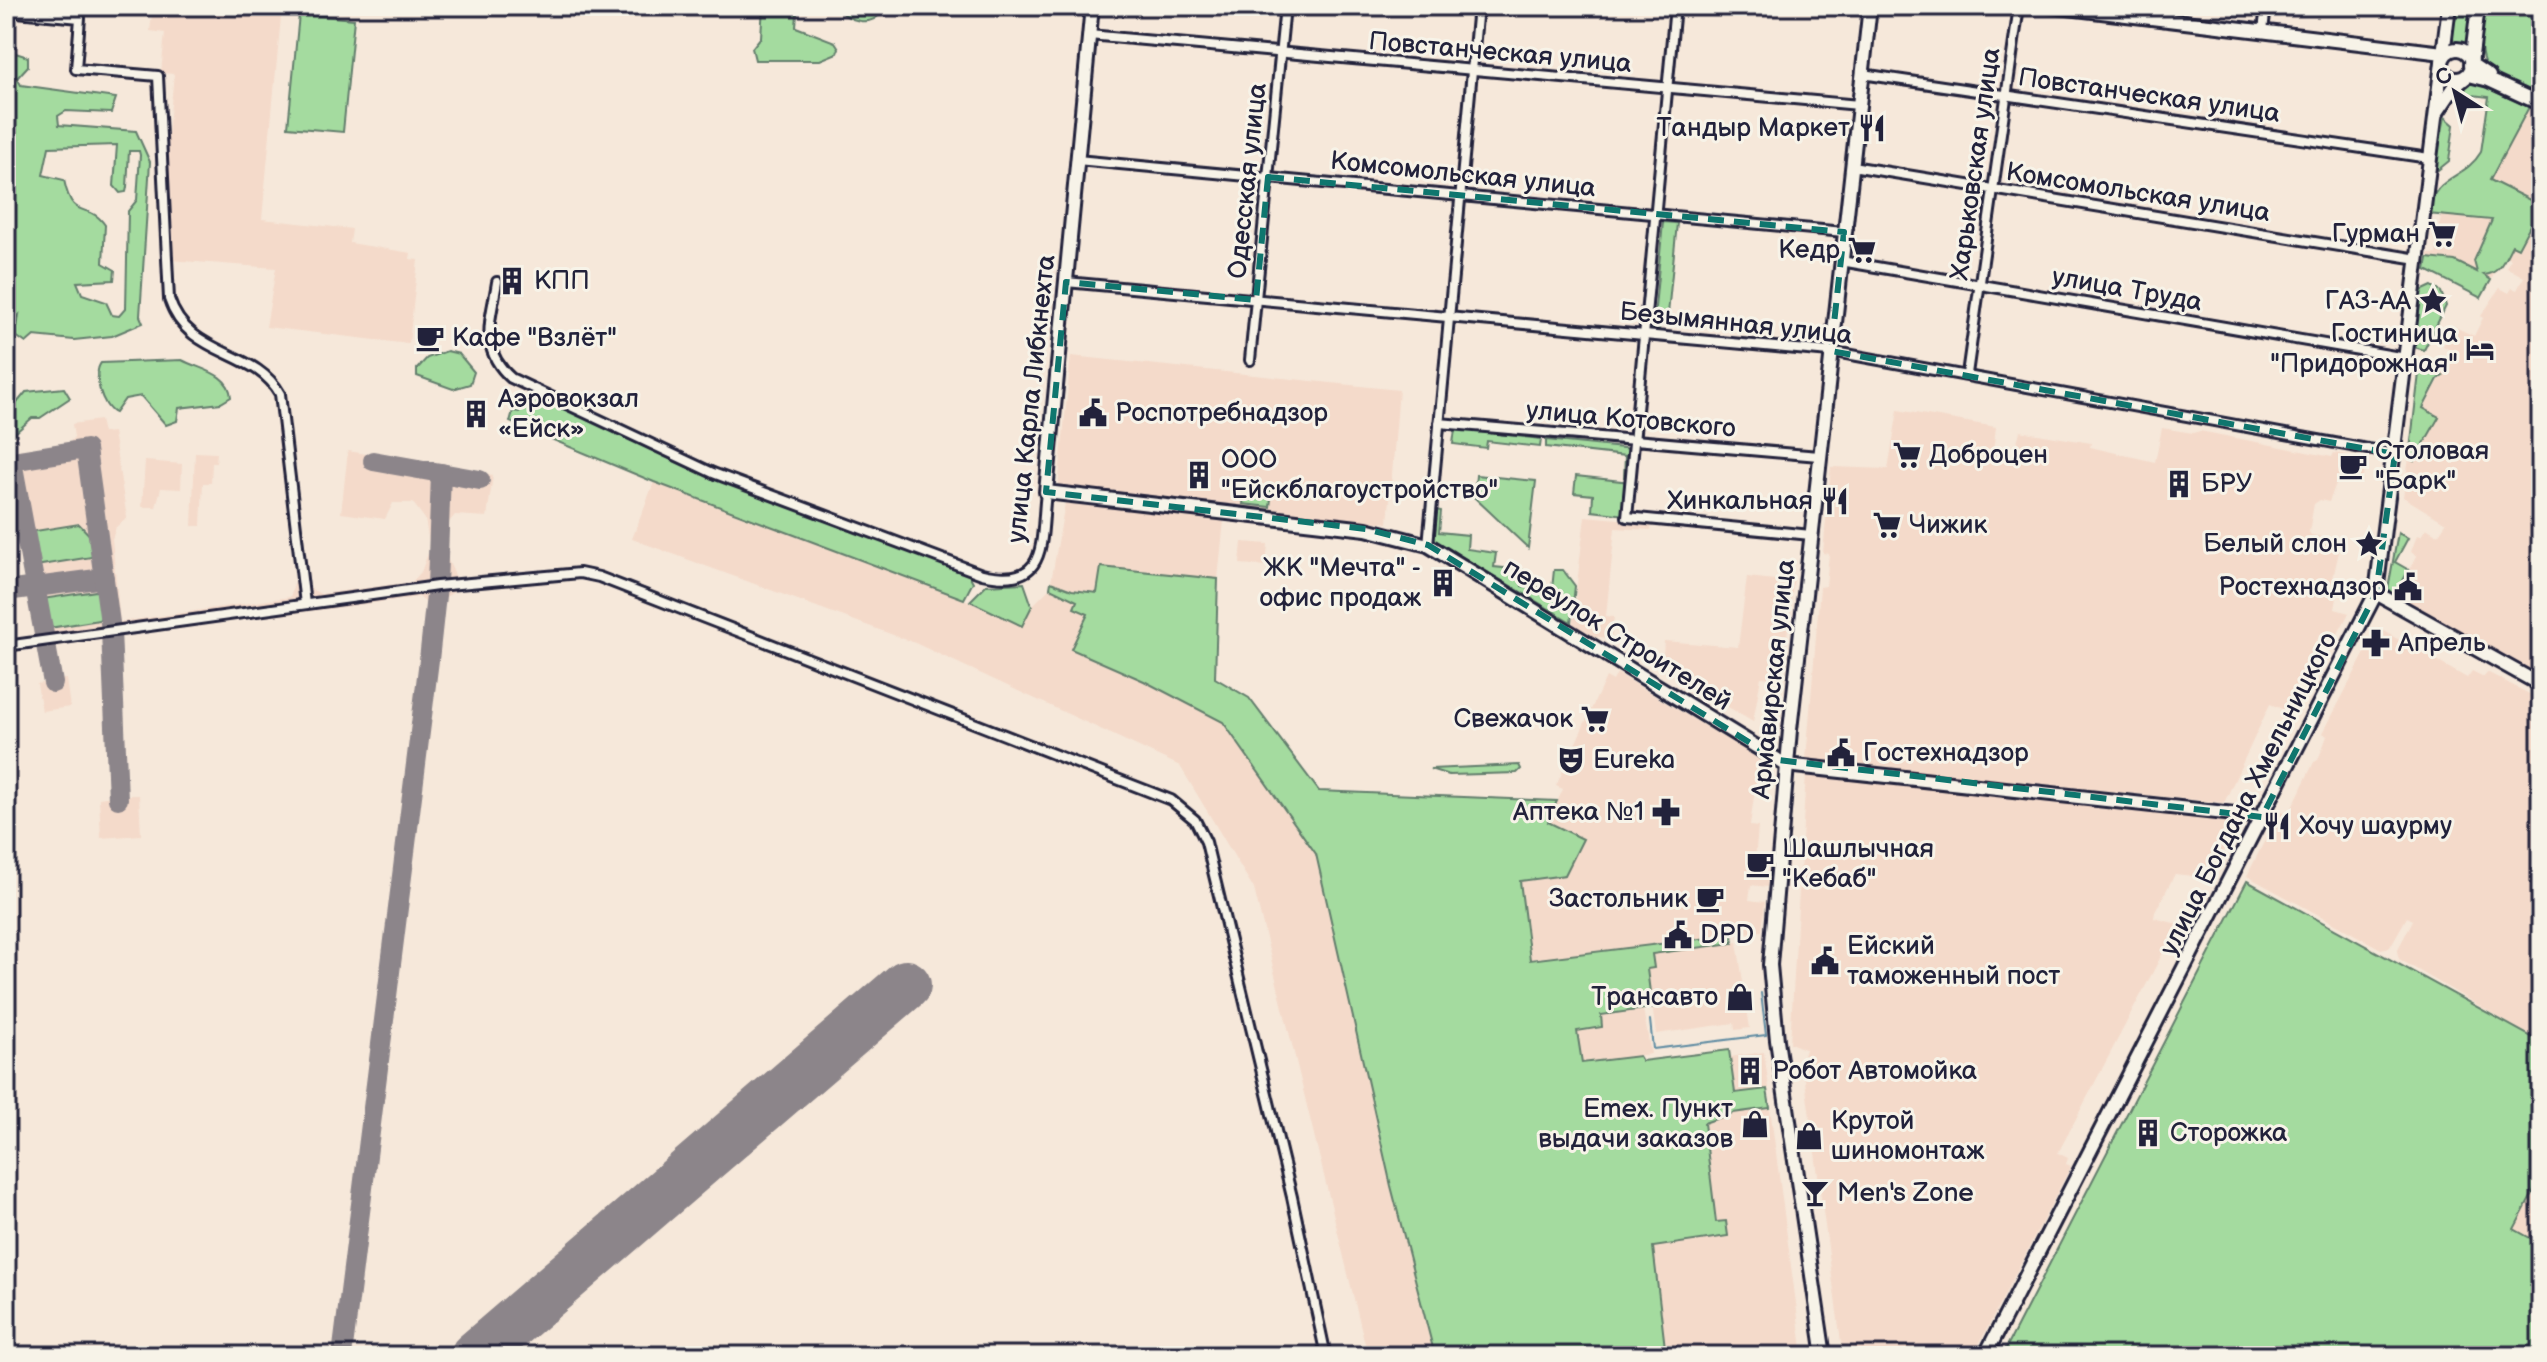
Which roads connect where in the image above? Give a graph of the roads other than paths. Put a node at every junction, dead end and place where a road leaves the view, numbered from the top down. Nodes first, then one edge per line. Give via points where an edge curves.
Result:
1 (1092, 6) edge
2 (1285, 6) edge
3 (1478, 6) edge
4 (1675, 6) edge
5 (1870, 6) edge
6 (2019, 6) edge
7 (2051, 6) edge
8 (2266, 6) edge
9 (2449, 6) edge
10 (2478, 6) edge
11 (2065, 7) edge
12 (6, 11) edge
13 (2263, 31) junction
14 (1089, 35) junction
15 (1280, 53) junction
16 (2443, 57) junction
17 (2471, 64) junction
18 (1473, 70) junction
19 (1862, 74) junction
20 (2464, 76) junction
21 (1668, 88) junction
22 (2516, 92) junction
23 (2006, 95) junction
24 (2541, 104) edge
25 (1859, 105) junction
26 (2435, 118) junction
27 (2429, 158) junction
28 (1077, 160) junction
29 (1852, 166) junction
30 (1268, 177) junction
31 (1993, 190) junction
32 (1461, 195) junction
33 (1656, 215) junction
34 (1844, 232) junction
35 (2418, 259) junction
36 (1841, 261) junction
37 (497, 282) dead end
38 (1066, 282) junction
39 (1979, 284) junction
40 (1256, 300) junction
41 (1448, 317) junction
42 (1645, 334) junction
43 (1830, 351) junction
44 (2407, 358) junction
45 (1250, 360) dead end
46 (1967, 374) junction
47 (1439, 423) junction
48 (1636, 441) junction
49 (2395, 454) junction
50 (1819, 456) junction
51 (1046, 492) junction
52 (1811, 535) junction
53 (1428, 545) junction
54 (2376, 593) junction
55 (305, 604) junction
56 (6, 646) edge
57 (2541, 685) edge
58 (1786, 765) junction
59 (2262, 817) junction
60 (1326, 1356) edge
61 (1824, 1356) edge
62 (1985, 1356) edge

1 - 14 street, улица Карла Либкнехта
2 - 15 street, Одесская улица
3 - 18 street
4 - 21 street
5 - 19 street, Армавирская улица
6 - 23 street, Харьковская улица
7 - 11 street
8 - 13 street
9 - 16 street, улица Богдана Хмельницкого
10 - 17 street
11 - 13 street
12 - 55 street via 80,18 76,69 158,76 169,299 196,337 268,377 280,394
13 - 16 street
14 - 15 street, Повстанческая улица
14 - 28 street, улица Карла Либкнехта
15 - 18 street, Повстанческая улица
15 - 30 street, Одесская улица
16 - 17 street via 2458,49 2469,55
16 - 20 street via 2449,76
16 - 26 street, улица Богдана Хмельницкого
17 - 20 street
17 - 22 street
18 - 21 street, Повстанческая улица
18 - 32 street
19 - 23 street, Повстанческая улица
19 - 25 street, Армавирская улица
20 - 22 street
20 - 26 street, улица Богдана Хмельницкого
21 - 25 street, Повстанческая улица
21 - 33 street
22 - 24 street
23 - 27 street, Повстанческая улица
23 - 31 street, Харьковская улица
25 - 29 street, Армавирская улица
26 - 27 street, улица Богдана Хмельницкого
27 - 35 street, улица Богдана Хмельницкого
28 - 30 street, Комсомольская улица
28 - 38 street, улица Карла Либкнехта
29 - 31 street, Комсомольская улица
29 - 34 street, Армавирская улица
30 - 32 street, Комсомольская улица
30 - 40 street, Одесская улица
31 - 35 street, Комсомольская улица
31 - 39 street, Харьковская улица
32 - 33 street, Комсомольская улица
32 - 41 street
33 - 34 street, Комсомольская улица
33 - 42 street
34 - 36 street, Армавирская улица
35 - 44 street, улица Богдана Хмельницкого
36 - 39 street, улица Труда
36 - 43 street, Армавирская улица
37 - 51 street, улица Карла Либкнехта via 489,345 511,378 713,473 998,577 1025,574 1038,560
38 - 40 street, Безымянная улица
38 - 51 street, улица Карла Либкнехта
39 - 44 street, улица Труда
39 - 46 street, Харьковская улица
40 - 41 street, Безымянная улица
40 - 45 street, Одесская улица
41 - 42 street, Безымянная улица
41 - 47 street
42 - 43 street, Безымянная улица
42 - 48 street
43 - 46 street, Безымянная улица
43 - 50 street, Армавирская улица
44 - 49 street, улица Богдана Хмельницкого
46 - 49 street, Безымянная улица
47 - 48 street, улица Котовского
47 - 53 street
48 - 50 street, улица Котовского
48 - 52 street via 1627,517
49 - 54 street, улица Богдана Хмельницкого
50 - 52 street, Армавирская улица
51 - 53 street, переулок Строителей via 1366,529
52 - 58 street, Армавирская улица
53 - 58 street, переулок Строителей
54 - 57 street
54 - 59 street, улица Богдана Хмельницкого
55 - 56 street
55 - 60 street via 563,571 588,574 1182,806 1206,842
58 - 59 street, переулок Строителей
58 - 61 street, Армавирская улица via 1770,986
59 - 62 street, улица Богдана Хмельницкого

